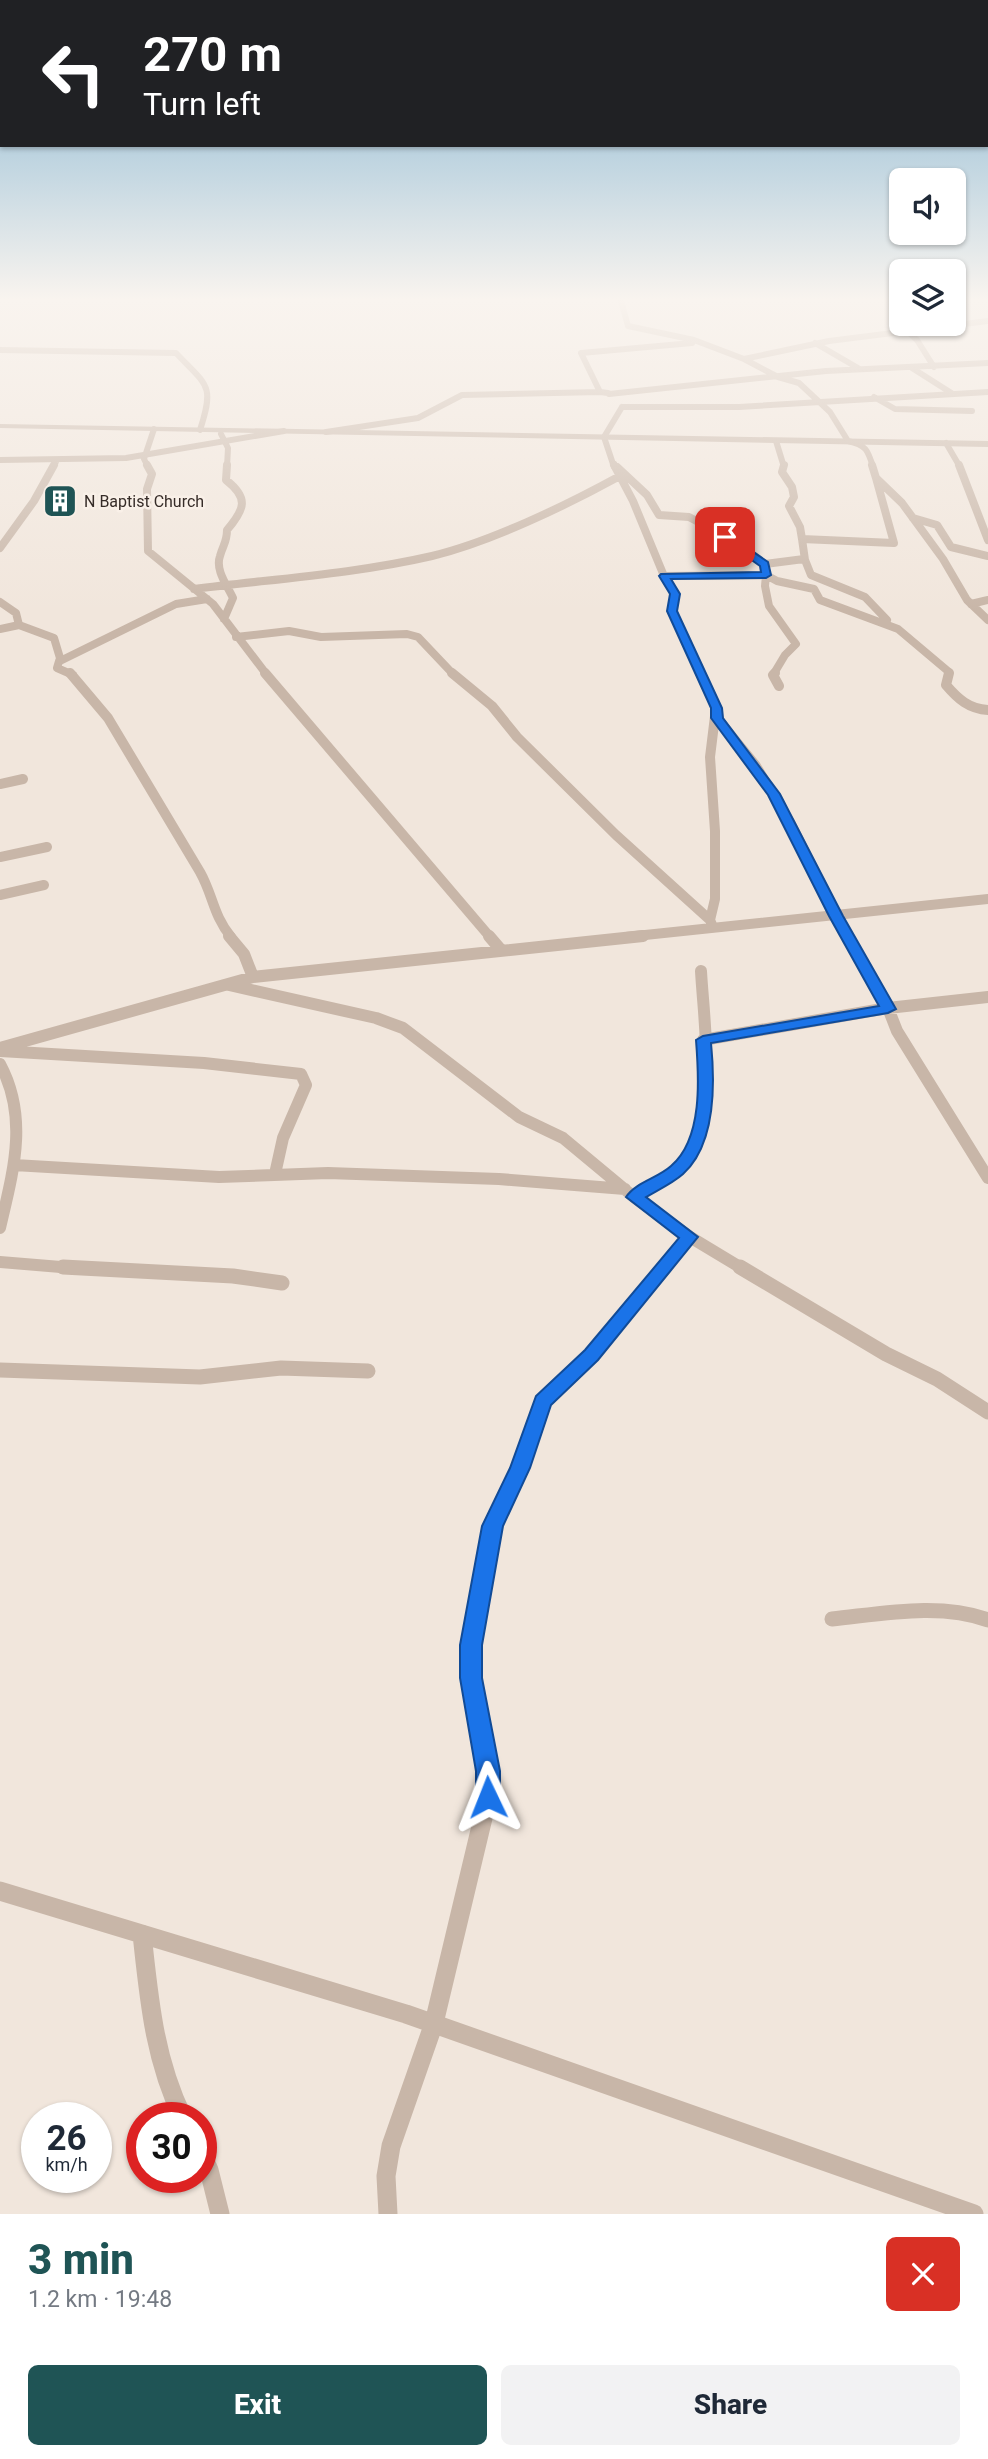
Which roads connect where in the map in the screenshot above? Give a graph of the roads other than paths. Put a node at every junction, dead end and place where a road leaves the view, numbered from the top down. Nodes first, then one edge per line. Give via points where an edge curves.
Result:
1 (208, 404) edge
2 (443, 404) edge
3 (769, 404) edge
4 (822, 404) edge
5 (886, 404) edge
6 (967, 404) edge
7 (622, 407) joint
8 (0, 426) edge
9 (154, 429) junction
10 (201, 430) junction
11 (219, 430) junction
12 (284, 431) junction
13 (325, 432) junction
14 (604, 437) junction
15 (224, 441) junction
16 (776, 441) junction
17 (848, 441) junction
18 (946, 443) junction
19 (988, 444) edge
20 (145, 455) junction
21 (0, 460) edge
22 (57, 460) junction
23 (617, 467) junction
24 (618, 477) junction
25 (876, 478) junction
26 (913, 517) junction
27 (802, 539) junction
28 (988, 540) edge
29 (1, 546) edge
30 (988, 556) edge
31 (804, 559) junction
32 (765, 564) junction
33 (766, 575) junction
34 (811, 575) junction
35 (664, 576) junction
36 (227, 583) junction
37 (194, 589) junction
38 (814, 589) junction
39 (848, 591) junction
40 (207, 599) junction
41 (988, 600) edge
42 (0, 602) edge
43 (971, 604) junction
44 (224, 619) junction
45 (988, 620) edge
46 (19, 625) junction
47 (0, 629) edge
48 (898, 629) junction
49 (236, 638) junction
50 (60, 661) junction
51 (779, 686) dead end
52 (988, 710) edge
53 (717, 718) junction
54 (23, 779) dead end
55 (0, 784) edge
56 (47, 847) dead end
57 (0, 857) edge
58 (44, 886) dead end
59 (0, 895) edge
60 (988, 899) edge
61 (836, 916) junction
62 (712, 925) junction
63 (501, 950) junction
64 (701, 971) dead end
65 (253, 977) junction
66 (225, 984) junction
67 (988, 997) edge
68 (888, 1009) junction
69 (703, 1040) junction
70 (0, 1049) edge
71 (0, 1063) edge
72 (14, 1166) junction
73 (275, 1174) junction
74 (988, 1178) edge
75 (630, 1193) junction
76 (0, 1228) edge
77 (690, 1237) junction
78 (0, 1262) edge
79 (282, 1283) dead end
80 (0, 1370) edge
81 (368, 1371) dead end
82 (988, 1412) edge
83 (832, 1619) dead end
84 (988, 1620) edge
85 (0, 1891) edge
86 (142, 1934) junction
87 (434, 2023) junction
88 (175, 2102) edge
89 (215, 2193) edge
90 (220, 2214) edge
91 (388, 2214) edge
92 (974, 2214) edge

1 - 10 street
2 - 13 street via 418,418
3 - 7 street
4 - 17 street
5 - 6 street via 895,410 974,409
7 - 14 street
8 - 9 street
9 - 10 street
9 - 20 street
10 - 11 street
11 - 12 street
11 - 15 street
12 - 13 street
12 - 15 street
13 - 14 street
14 - 16 street
14 - 23 street
15 - 20 street
15 - 36 street via 228,448 226,480 240,491 242,499 241,514 227,530 227,545 217,562
16 - 17 street
16 - 27 street via 782,472 794,497 789,506
17 - 18 street
17 - 25 street via 868,450
18 - 19 street
18 - 28 street via 959,464
20 - 22 street
20 - 37 street via 152,474 148,551
21 - 22 street
22 - 29 street
23 - 24 street
23 - 32 street via 659,515 689,517
24 - 35 street
24 - 36 street via 466,546 432,556 371,568
25 - 26 street
25 - 27 street via 894,543
26 - 30 street via 937,525 951,547
26 - 43 street
27 - 31 street
31 - 32 street
31 - 34 street
32 - 33 street
33 - 35 street
33 - 38 street via 776,582
33 - 51 street via 770,608 796,644 773,675
34 - 38 street
34 - 39 street
35 - 53 street via 675,594 672,611
36 - 37 street
36 - 44 street via 233,598
37 - 40 street
38 - 39 street
38 - 48 street via 820,600
39 - 48 street via 865,597
40 - 44 street
40 - 50 street via 176,604
41 - 43 street
42 - 46 street via 16,612
43 - 45 street
44 - 49 street
46 - 47 street
46 - 50 street via 54,638
48 - 52 street via 948,672 946,685 964,704
49 - 62 street via 289,631 321,637 418,637
49 - 63 street
50 - 65 street via 57,668 75,677 117,732 210,890 211,905 244,954
53 - 61 street via 774,794
53 - 62 street via 710,757
54 - 55 street
56 - 57 street
58 - 59 street
60 - 61 street
61 - 62 street
61 - 68 street
62 - 63 street
63 - 65 street
64 - 69 street
65 - 66 street
66 - 70 street
66 - 75 street via 391,1022 519,1116 562,1138
67 - 68 street
68 - 69 street
68 - 74 street
69 - 75 street via 702,1123 692,1149 678,1169
70 - 73 street via 301,1074 306,1085 286,1123
71 - 72 street via 14,1088 18,1116
72 - 73 street via 219,1177
72 - 76 street
73 - 75 street via 499,1179
75 - 77 street
77 - 82 street
77 - 87 street via 591,1355 542,1402 520,1468 493,1526 471,1645 471,1678 488,1771 488,1797
78 - 79 street
80 - 81 street via 187,1377 281,1368
83 - 84 street via 949,1612
85 - 86 street
86 - 87 street
86 - 88 street via 157,2052
87 - 91 street via 391,2146 386,2176
87 - 92 street
89 - 90 street

